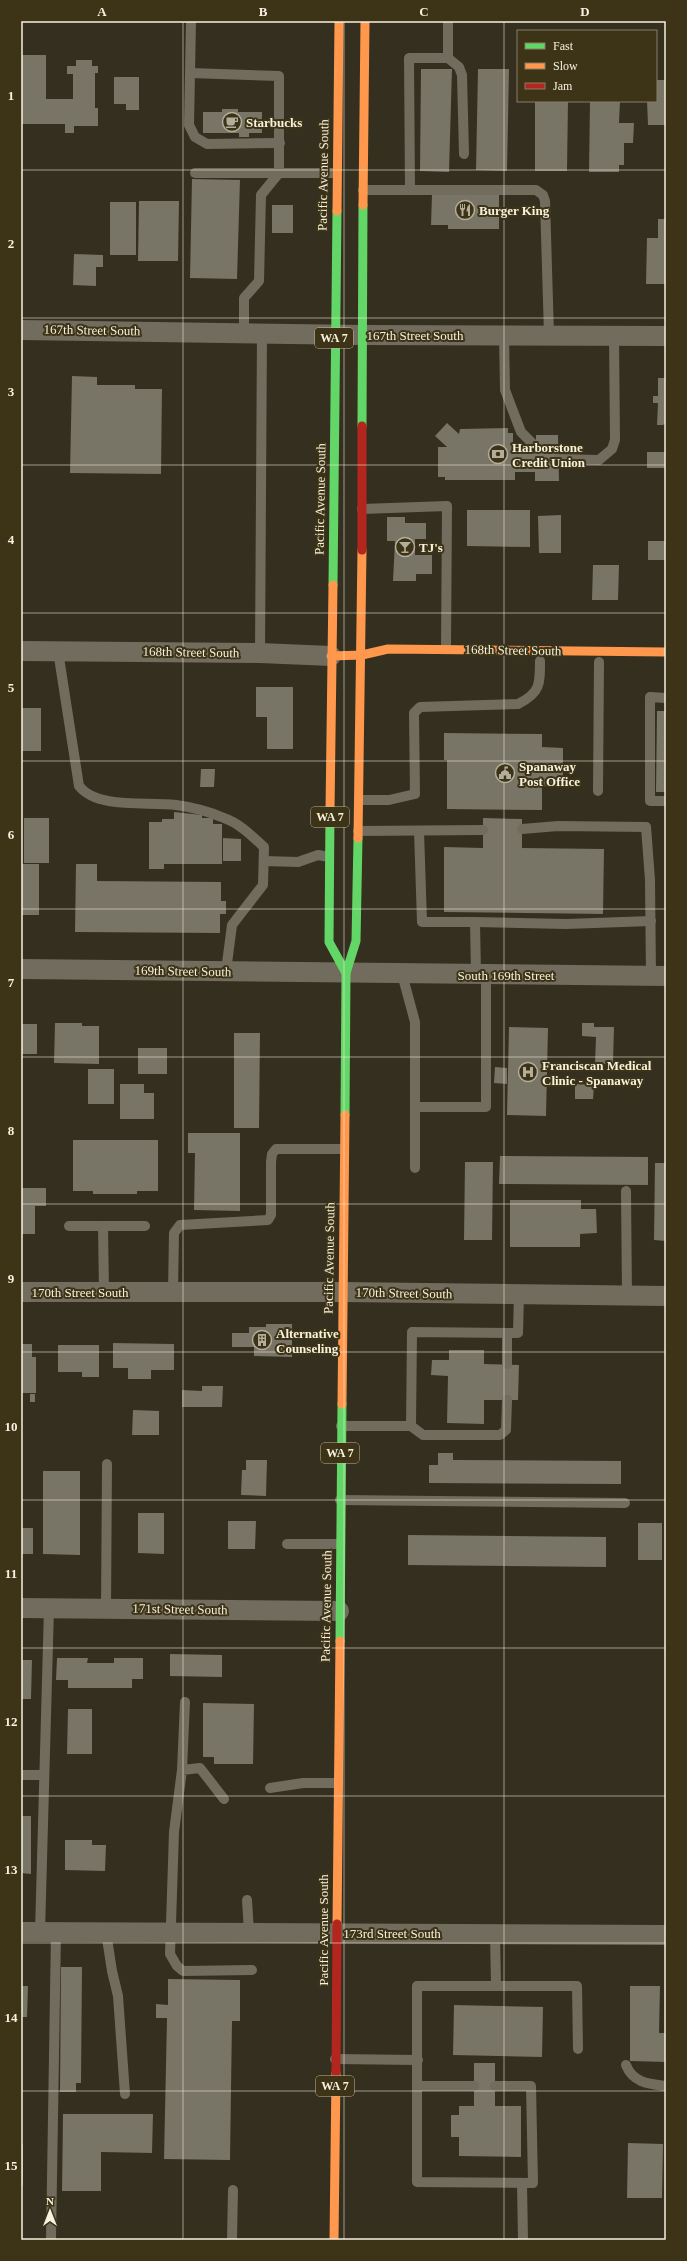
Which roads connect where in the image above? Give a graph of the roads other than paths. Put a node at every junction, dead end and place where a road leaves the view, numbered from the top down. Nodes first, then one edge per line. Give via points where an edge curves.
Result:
1 (191, 21) edge
2 (339, 21) edge
3 (365, 21) edge
4 (448, 21) edge
5 (448, 58) junction
6 (190, 73) junction
7 (280, 143) junction
8 (464, 154) dead end
9 (195, 173) dead end
10 (279, 173) junction
11 (336, 173) junction
12 (410, 189) junction
13 (363, 190) junction
14 (21, 330) edge
15 (253, 332) junction
16 (334, 334) junction
17 (504, 334) junction
18 (362, 335) junction
19 (549, 335) junction
20 (614, 335) junction
21 (666, 336) edge
22 (536, 447) dead end
23 (558, 459) dead end
24 (362, 509) junction
25 (446, 649) junction
26 (21, 651) edge
27 (58, 651) junction
28 (666, 652) edge
29 (260, 653) junction
30 (362, 655) junction
31 (331, 656) junction
32 (382, 661) dead end
33 (540, 661) dead end
34 (599, 662) dead end
35 (666, 698) edge
36 (598, 791) dead end
37 (359, 800) junction
38 (666, 801) edge
39 (522, 829) dead end
40 (483, 830) dead end
41 (358, 831) junction
42 (419, 831) junction
43 (329, 857) junction
44 (264, 861) junction
45 (650, 921) junction
46 (475, 922) junction
47 (21, 969) edge
48 (226, 971) junction
49 (346, 973) junction
50 (402, 974) junction
51 (481, 974) junction
52 (659, 976) edge
53 (415, 1108) junction
54 (344, 1148) junction
55 (415, 1168) dead end
56 (626, 1191) dead end
57 (69, 1226) dead end
58 (102, 1226) junction
59 (145, 1226) dead end
60 (21, 1292) edge
61 (104, 1292) junction
62 (173, 1292) junction
63 (342, 1292) junction
64 (519, 1294) junction
65 (627, 1296) junction
66 (666, 1296) edge
67 (507, 1333) junction
68 (507, 1364) dead end
69 (507, 1400) dead end
70 (341, 1426) junction
71 (411, 1426) junction
72 (107, 1464) dead end
73 (340, 1500) junction
74 (625, 1503) dead end
75 (287, 1544) dead end
76 (339, 1544) junction
77 (21, 1608) edge
78 (49, 1608) junction
79 (106, 1608) junction
80 (339, 1611) junction
81 (185, 1702) dead end
82 (182, 1770) junction
83 (21, 1775) edge
84 (44, 1775) junction
85 (337, 1783) junction
86 (270, 1788) dead end
87 (224, 1798) dead end
88 (247, 1900) dead end
89 (39, 1932) edge
90 (106, 1932) junction
91 (171, 1932) junction
92 (249, 1932) junction
93 (336, 1932) junction
94 (495, 1934) junction
95 (666, 1935) edge
96 (252, 1970) dead end
97 (496, 1986) junction
98 (578, 2050) dead end
99 (335, 2059) junction
100 (418, 2060) junction
101 (626, 2065) dead end
102 (418, 2086) junction
103 (474, 2086) dead end
104 (495, 2086) dead end
105 (666, 2086) edge
106 (125, 2094) dead end
107 (522, 2183) junction
108 (234, 2190) dead end
109 (51, 2240) edge
110 (232, 2240) edge
111 (334, 2240) edge
112 (523, 2240) edge

1 - 6 lane
2 - 11 main road, Pacific Avenue South / WA 7
3 - 13 main road, Pacific Avenue South / WA 7
4 - 5 lane
5 - 8 lane via 459,67 462,75
5 - 12 lane via 409,58
6 - 7 lane via 189,125 195,137 207,144
6 - 7 lane via 279,76
7 - 10 lane
9 - 10 lane
10 - 11 lane
10 - 15 lane via 261,194 259,281 244,298
11 - 16 main road, Pacific Avenue South / WA 7
12 - 13 lane
12 - 19 lane via 536,190 543,195
13 - 18 main road, Pacific Avenue South / WA 7
14 - 15 street, 167th Street South
15 - 16 street, 167th Street South
15 - 29 lane
16 - 18 street, 167th Street South
16 - 31 main road, Pacific Avenue South / WA 7
17 - 18 street, 167th Street South
17 - 19 street, 167th Street South
17 - 22 lane via 505,390 521,432
18 - 24 main road, Pacific Avenue South / WA 7
19 - 20 street, 167th Street South
20 - 21 street, 167th Street South
20 - 23 lane via 615,440 612,449 599,460
24 - 25 lane via 446,506
24 - 30 main road, Pacific Avenue South / WA 7
25 - 28 main road, 168th Street South
25 - 30 main road, 168th Street South via 388,649
26 - 27 street, 168th Street South
27 - 29 street, 168th Street South
27 - 44 lane via 80,786 85,794 108,802 177,805 225,818 264,847
29 - 31 street, 168th Street South
30 - 31 main road, 168th Street South
30 - 32 main road, 168th Street South
30 - 37 main road, Pacific Avenue South / WA 7
31 - 43 main road, Pacific Avenue South / WA 7
33 - 37 lane via 540,684 532,697 518,704 420,707 414,713 415,794 389,800
34 - 36 lane
35 - 38 lane via 650,697 650,801
37 - 41 main road, Pacific Avenue South / WA 7
39 - 45 lane via 558,826 646,827
40 - 42 lane
41 - 42 lane
41 - 49 main road, Pacific Avenue South / WA 7 via 356,941
42 - 46 lane via 422,922
43 - 44 lane via 318,855 298,862
43 - 49 main road, Pacific Avenue South / WA 7 via 329,942
44 - 48 lane via 263,885 232,924
45 - 46 lane via 566,924
45 - 52 lane
46 - 51 lane
47 - 48 street, 169th Street South
48 - 49 street, 169th Street South
49 - 50 street, South 169th Street
49 - 54 main road, Pacific Avenue South / WA 7
50 - 51 street, South 169th Street
50 - 53 lane via 415,1022
51 - 52 street, South 169th Street
51 - 53 lane via 486,1108
53 - 55 lane
54 - 62 lane via 276,1149 271,1162 271,1215 268,1220 180,1224 174,1233
54 - 63 main road, Pacific Avenue South / WA 7
56 - 65 lane
57 - 58 lane
58 - 59 lane
58 - 61 lane
60 - 61 street, 170th Street South
61 - 62 street, 170th Street South
62 - 63 street, 170th Street South
63 - 64 street, 170th Street South
63 - 70 main road, Pacific Avenue South / WA 7
64 - 65 street, 170th Street South
64 - 67 lane via 518,1333
65 - 66 street, 170th Street South
67 - 68 lane
67 - 71 lane via 412,1332
69 - 71 lane via 506,1430 500,1435 423,1435
70 - 71 lane
70 - 73 main road, Pacific Avenue South / WA 7
72 - 79 lane
73 - 74 lane
73 - 76 main road, Pacific Avenue South / WA 7
75 - 76 lane
76 - 80 main road, Pacific Avenue South / WA 7
77 - 78 street, 171st Street South
78 - 79 street, 171st Street South
78 - 84 lane
79 - 80 street, 171st Street South
80 - 85 main road, Pacific Avenue South / WA 7
81 - 82 lane
82 - 87 lane via 200,1768
82 - 91 lane via 174,1832
83 - 84 lane
84 - 89 lane
85 - 86 lane via 303,1783
85 - 93 main road, Pacific Avenue South / WA 7
88 - 92 lane
89 - 90 street, 173rd Street South
89 - 109 lane
90 - 91 street, 173rd Street South
90 - 106 lane via 118,1996
91 - 92 street, 173rd Street South
91 - 96 lane via 170,1954 183,1971
92 - 93 street, 173rd Street South
93 - 94 street, 173rd Street South
93 - 99 main road, Pacific Avenue South / WA 7
94 - 95 street, 173rd Street South
94 - 97 lane
97 - 98 lane via 577,1986
97 - 100 lane via 417,1986
99 - 100 lane
99 - 111 main road, Pacific Avenue South / WA 7
100 - 102 lane
101 - 105 lane via 638,2081
102 - 103 lane
102 - 107 lane via 417,2182
104 - 107 lane via 532,2086 532,2183
107 - 112 lane
108 - 110 lane

